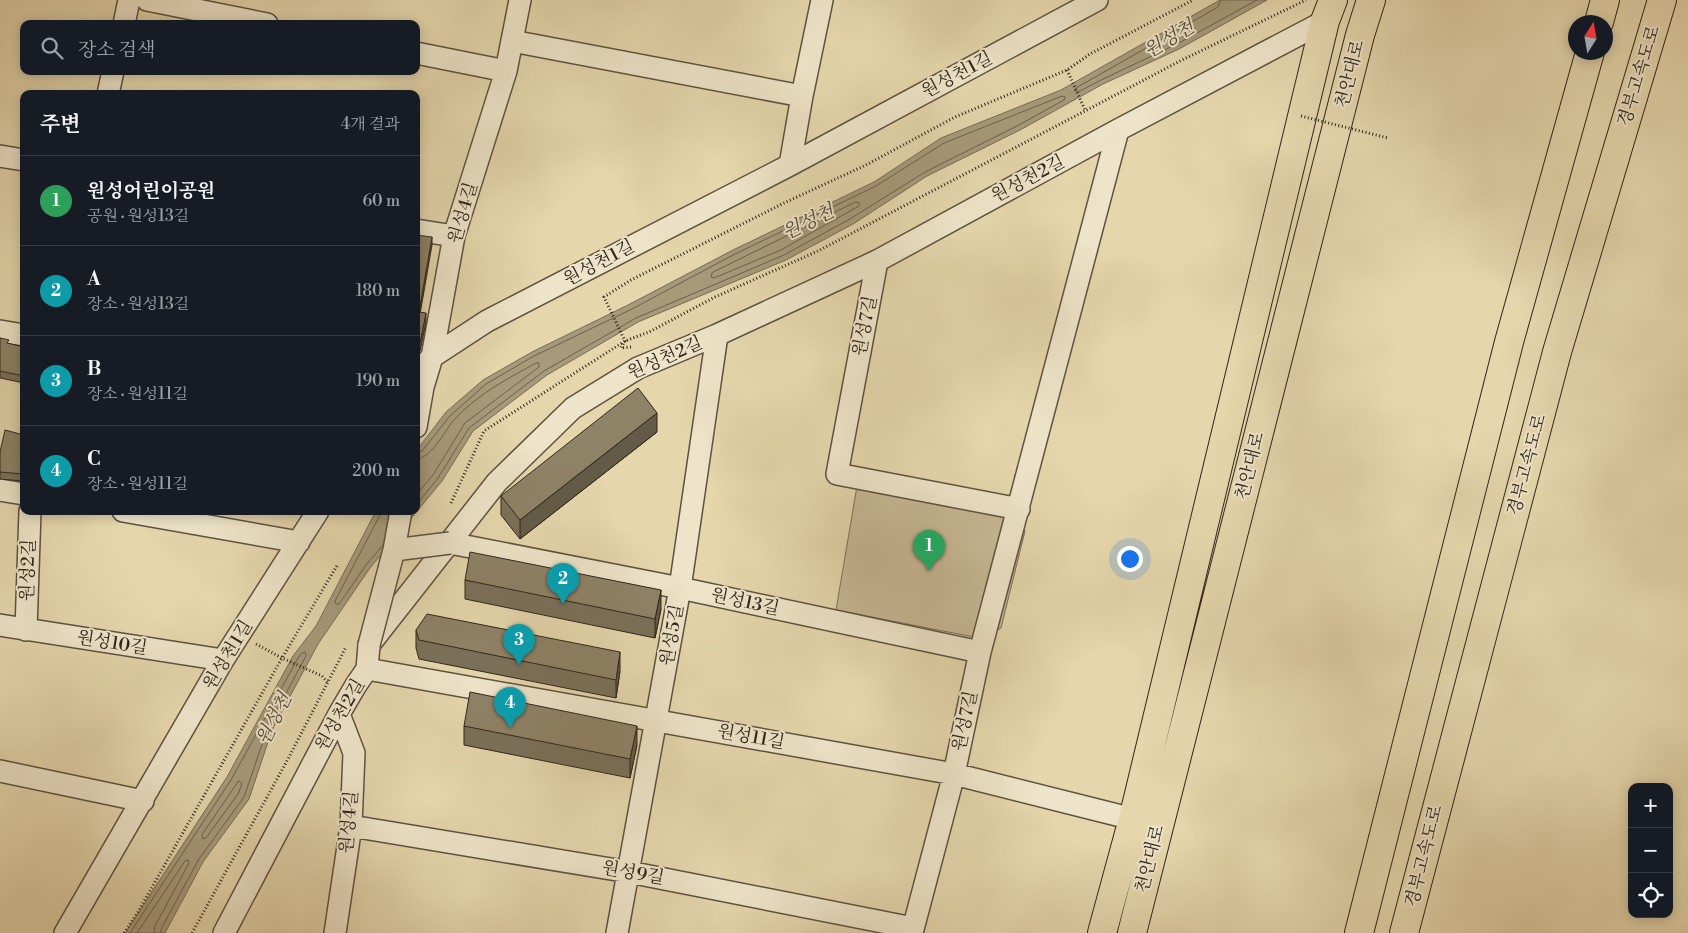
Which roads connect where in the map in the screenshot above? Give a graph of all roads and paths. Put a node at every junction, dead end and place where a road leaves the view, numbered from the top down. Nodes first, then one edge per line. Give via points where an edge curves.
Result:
1 (130, 0) edge
2 (147, 0) edge
3 (520, 0) edge
4 (822, 0) edge
5 (1097, 0) edge
6 (1193, 0) edge
7 (1307, 0) edge
8 (1371, 0) edge
9 (1605, 0) edge
10 (1662, 0) edge
11 (1329, 10) edge
12 (1601, 15) edge
13 (125, 20) edge
14 (247, 20) edge
15 (512, 41) junction
16 (420, 54) edge
17 (1588, 60) edge
18 (1067, 70) junction
19 (506, 71) junction
20 (112, 75) edge
21 (109, 90) edge
22 (802, 96) junction
23 (1085, 110) junction
24 (1301, 116) dead end
25 (1118, 130) junction
26 (1388, 138) dead end
27 (0, 156) edge
28 (20, 159) edge
29 (790, 165) junction
30 (420, 231) edge
31 (454, 236) junction
32 (877, 261) junction
33 (0, 331) edge
34 (20, 334) edge
35 (717, 335) junction
36 (625, 341) junction
37 (432, 358) junction
38 (420, 380) edge
39 (0, 490) edge
40 (20, 493) edge
41 (448, 509) dead end
42 (1018, 509) junction
43 (30, 515) edge
44 (146, 515) edge
45 (316, 515) edge
46 (400, 515) edge
47 (299, 542) junction
48 (450, 543) junction
49 (394, 550) junction
50 (338, 564) dead end
51 (680, 588) junction
52 (0, 625) edge
53 (26, 630) junction
54 (240, 635) junction
55 (360, 642) junction
56 (980, 652) junction
57 (284, 658) junction
58 (223, 660) junction
59 (367, 669) junction
60 (328, 684) junction
61 (338, 714) junction
62 (656, 720) junction
63 (0, 772) edge
64 (954, 774) junction
65 (143, 801) junction
66 (1133, 819) junction
67 (351, 826) junction
68 (629, 872) junction
69 (913, 931) edge
70 (65, 933) edge
71 (124, 933) edge
72 (192, 933) edge
73 (224, 933) edge
74 (335, 933) edge
75 (617, 933) edge
76 (1102, 933) edge
77 (1132, 933) edge
78 (1359, 933) edge
79 (1404, 933) edge

1 - 13 street
2 - 14 street
3 - 15 street, 원성4길
4 - 22 street
5 - 29 street, 원성천1길
6 - 18 path via 1090,54
7 - 23 path
8 - 77 main road, 천안대로
9 - 12 main road
10 - 79 main road, 경부고속도로 via 1557,352
11 - 25 street, 원성천2길
11 - 66 main road, 천안대로
15 - 19 street, 원성4길
15 - 22 street
16 - 19 street
17 - 78 main road via 1508,342
18 - 23 path
18 - 36 path via 955,117 604,296
19 - 31 street, 원성4길
20 - 21 street
22 - 29 street
23 - 36 path via 818,251
24 - 26 path, bridge
25 - 32 street, 원성천2길
25 - 42 street, 원성7길
27 - 28 street
29 - 37 street, 원성천1길 via 487,321
30 - 31 street
31 - 37 street, 원성4길
32 - 35 street, 원성천2길
32 - 42 street, 원성7길 via 837,474
33 - 34 street
35 - 48 street, 원성천2길 via 638,368 573,408 497,482
35 - 51 street, 원성5길
36 - 41 path via 484,431
37 - 38 street, 원성4길
39 - 40 street
42 - 56 street, 원성7길
43 - 53 street, 원성2길
44 - 47 street
45 - 47 street, 원성천1길
46 - 49 street, bridge
47 - 54 street, 원성천1길
48 - 49 street, 원성13길, bridge
48 - 51 street, 원성13길
48 - 55 street, 원성천2길
49 - 55 street, bridge
50 - 57 path
51 - 56 street, 원성13길
51 - 62 street, 원성5길
52 - 53 street, 원성10길
53 - 58 street, 원성10길
54 - 57 path
54 - 58 street, 원성천1길
55 - 59 street, 원성천2길
55 - 60 path via 338,661
56 - 64 street, 원성7길
57 - 60 path via 322,676
57 - 71 path
58 - 65 street, 원성천1길
59 - 61 street, 원성천2길
59 - 62 street, 원성11길
60 - 72 path
61 - 67 street, 원성4길 via 354,753
61 - 73 street, 원성천2길
62 - 64 street, 원성11길
62 - 68 street, 원성5길
63 - 65 street
64 - 66 street, 원성11길
64 - 69 street, 원성7길
65 - 70 street, 원성천1길
66 - 76 main road, 천안대로
67 - 68 street, 원성9길
67 - 74 street, 원성4길
68 - 69 street, 원성9길
68 - 75 street, 원성5길

